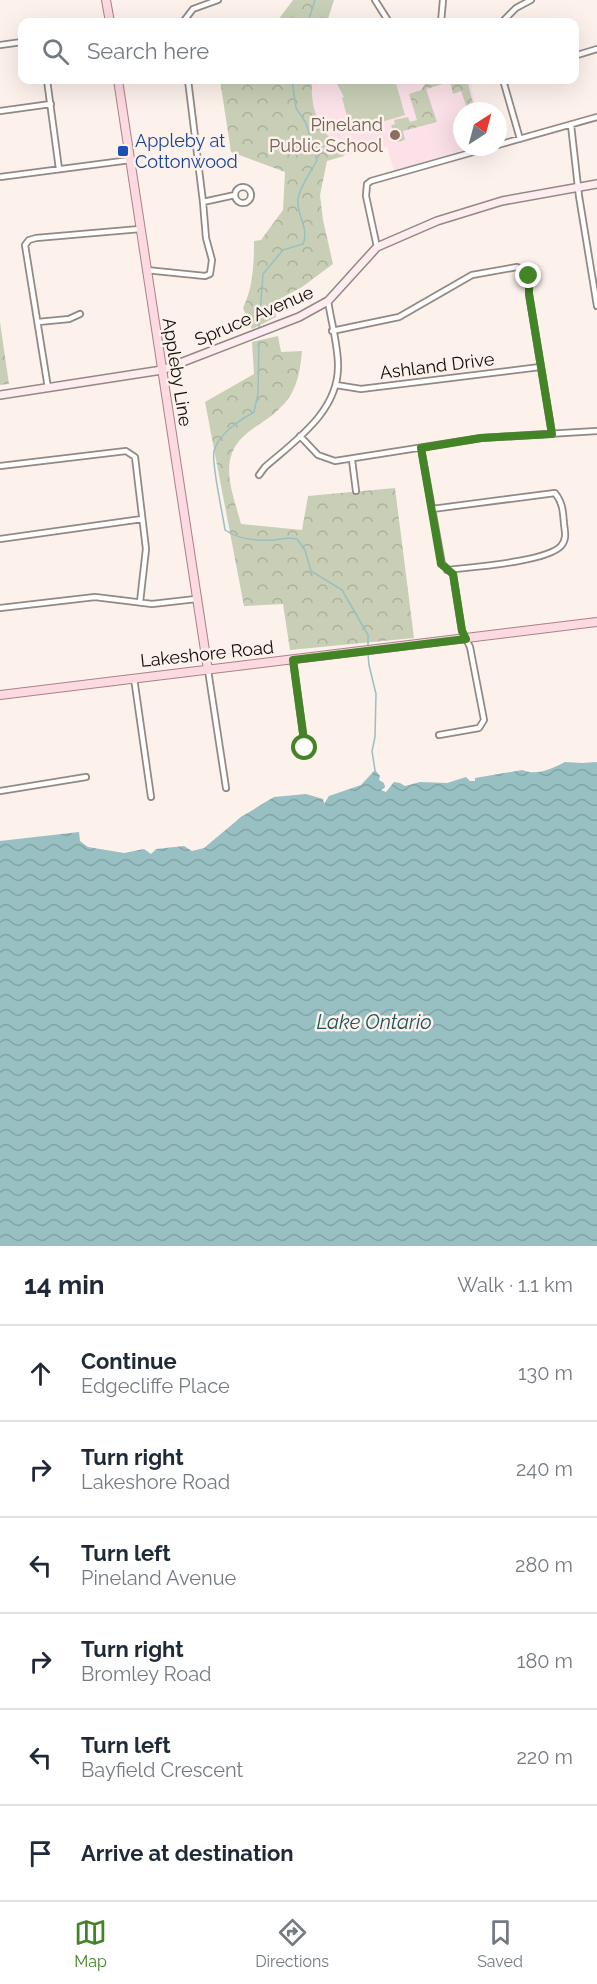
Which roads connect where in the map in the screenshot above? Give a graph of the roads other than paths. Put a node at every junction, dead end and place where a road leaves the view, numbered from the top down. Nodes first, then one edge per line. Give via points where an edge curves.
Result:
1 (106, 0) edge
2 (218, 0) edge
3 (375, 0) edge
4 (443, 0) edge
5 (531, 0) edge
6 (109, 18) edge
7 (186, 18) edge
8 (386, 18) edge
9 (441, 18) edge
10 (506, 18) edge
11 (18, 43) edge
12 (0, 45) edge
13 (597, 49) edge
14 (579, 54) edge
15 (48, 84) edge
16 (119, 84) edge
17 (189, 84) edge
18 (504, 84) edge
19 (51, 105) junction
20 (0, 111) edge
21 (597, 117) edge
22 (571, 125) junction
23 (520, 139) junction
24 (507, 143) edge
25 (461, 156) edge
26 (130, 160) junction
27 (59, 169) junction
28 (0, 177) edge
29 (597, 184) edge
30 (578, 188) junction
31 (235, 195) dead end
32 (204, 202) junction
33 (141, 229) junction
34 (377, 247) junction
35 (595, 251) dead end
36 (589, 253) junction
37 (146, 270) junction
38 (328, 301) junction
39 (597, 306) edge
40 (80, 314) dead end
41 (38, 322) junction
42 (332, 331) junction
43 (540, 367) junction
44 (162, 370) junction
45 (336, 385) junction
46 (48, 388) junction
47 (0, 395) edge
48 (597, 430) edge
49 (552, 434) junction
50 (300, 436) junction
51 (421, 448) junction
52 (352, 460) junction
53 (0, 466) edge
54 (259, 475) dead end
55 (356, 490) dead end
56 (432, 509) junction
57 (142, 519) junction
58 (0, 539) edge
59 (447, 570) junction
60 (196, 599) junction
61 (140, 602) junction
62 (0, 608) edge
63 (597, 622) edge
64 (466, 639) junction
65 (293, 660) junction
66 (208, 670) junction
67 (134, 678) junction
68 (0, 695) edge
69 (439, 735) dead end
70 (305, 748) dead end
71 (86, 777) dead end
72 (226, 788) dead end
73 (0, 791) edge
74 (151, 797) dead end

1 - 6 main road
2 - 7 street via 193,9
3 - 8 street
4 - 9 street
5 - 10 street
11 - 12 street
13 - 14 street
15 - 19 street
16 - 26 main road, Appleby Line
17 - 32 street
18 - 23 street
19 - 20 street
19 - 27 street
21 - 22 street
22 - 23 street
22 - 30 street
23 - 24 street
25 - 34 street via 367,184
26 - 27 street
26 - 33 main road, Appleby Line
27 - 28 street
29 - 30 street, Spruce Avenue
30 - 34 street, Spruce Avenue via 502,201 437,221
30 - 36 street
31 - 32 street
32 - 37 street via 212,260 210,274
33 - 37 main road, Appleby Line
33 - 41 street via 30,240 25,245
34 - 38 street, Spruce Avenue
35 - 36 street
36 - 39 street
37 - 44 main road, Appleby Line
38 - 42 street
38 - 44 street, Spruce Avenue via 299,317
40 - 41 street
41 - 46 street
42 - 43 street via 399,317 472,275 517,267 529,276
42 - 45 street via 338,365
43 - 45 street, Ashland Drive via 361,389
43 - 49 street
44 - 46 street, Spruce Avenue
44 - 60 main road, Appleby Line
45 - 50 street via 328,405
46 - 47 street, Spruce Avenue
48 - 49 street
49 - 51 street via 481,438
50 - 52 street via 318,454 335,461
50 - 54 street
51 - 52 street
51 - 56 street
52 - 55 street
53 - 57 street via 126,452 135,457
56 - 59 street via 441,564
56 - 59 street via 555,493 563,508 566,539 560,548 542,557
57 - 58 street
57 - 61 street via 146,549
59 - 64 street via 453,574
60 - 61 street
60 - 66 main road, Appleby Line
61 - 62 street via 95,597
63 - 64 main road, Lakeshore Road
64 - 65 main road, Lakeshore Road
64 - 69 street via 484,720 479,728
65 - 66 main road, Lakeshore Road
65 - 70 street
66 - 67 main road, Lakeshore Road
66 - 72 street
67 - 68 main road, Lakeshore Road
67 - 74 street
71 - 73 street

